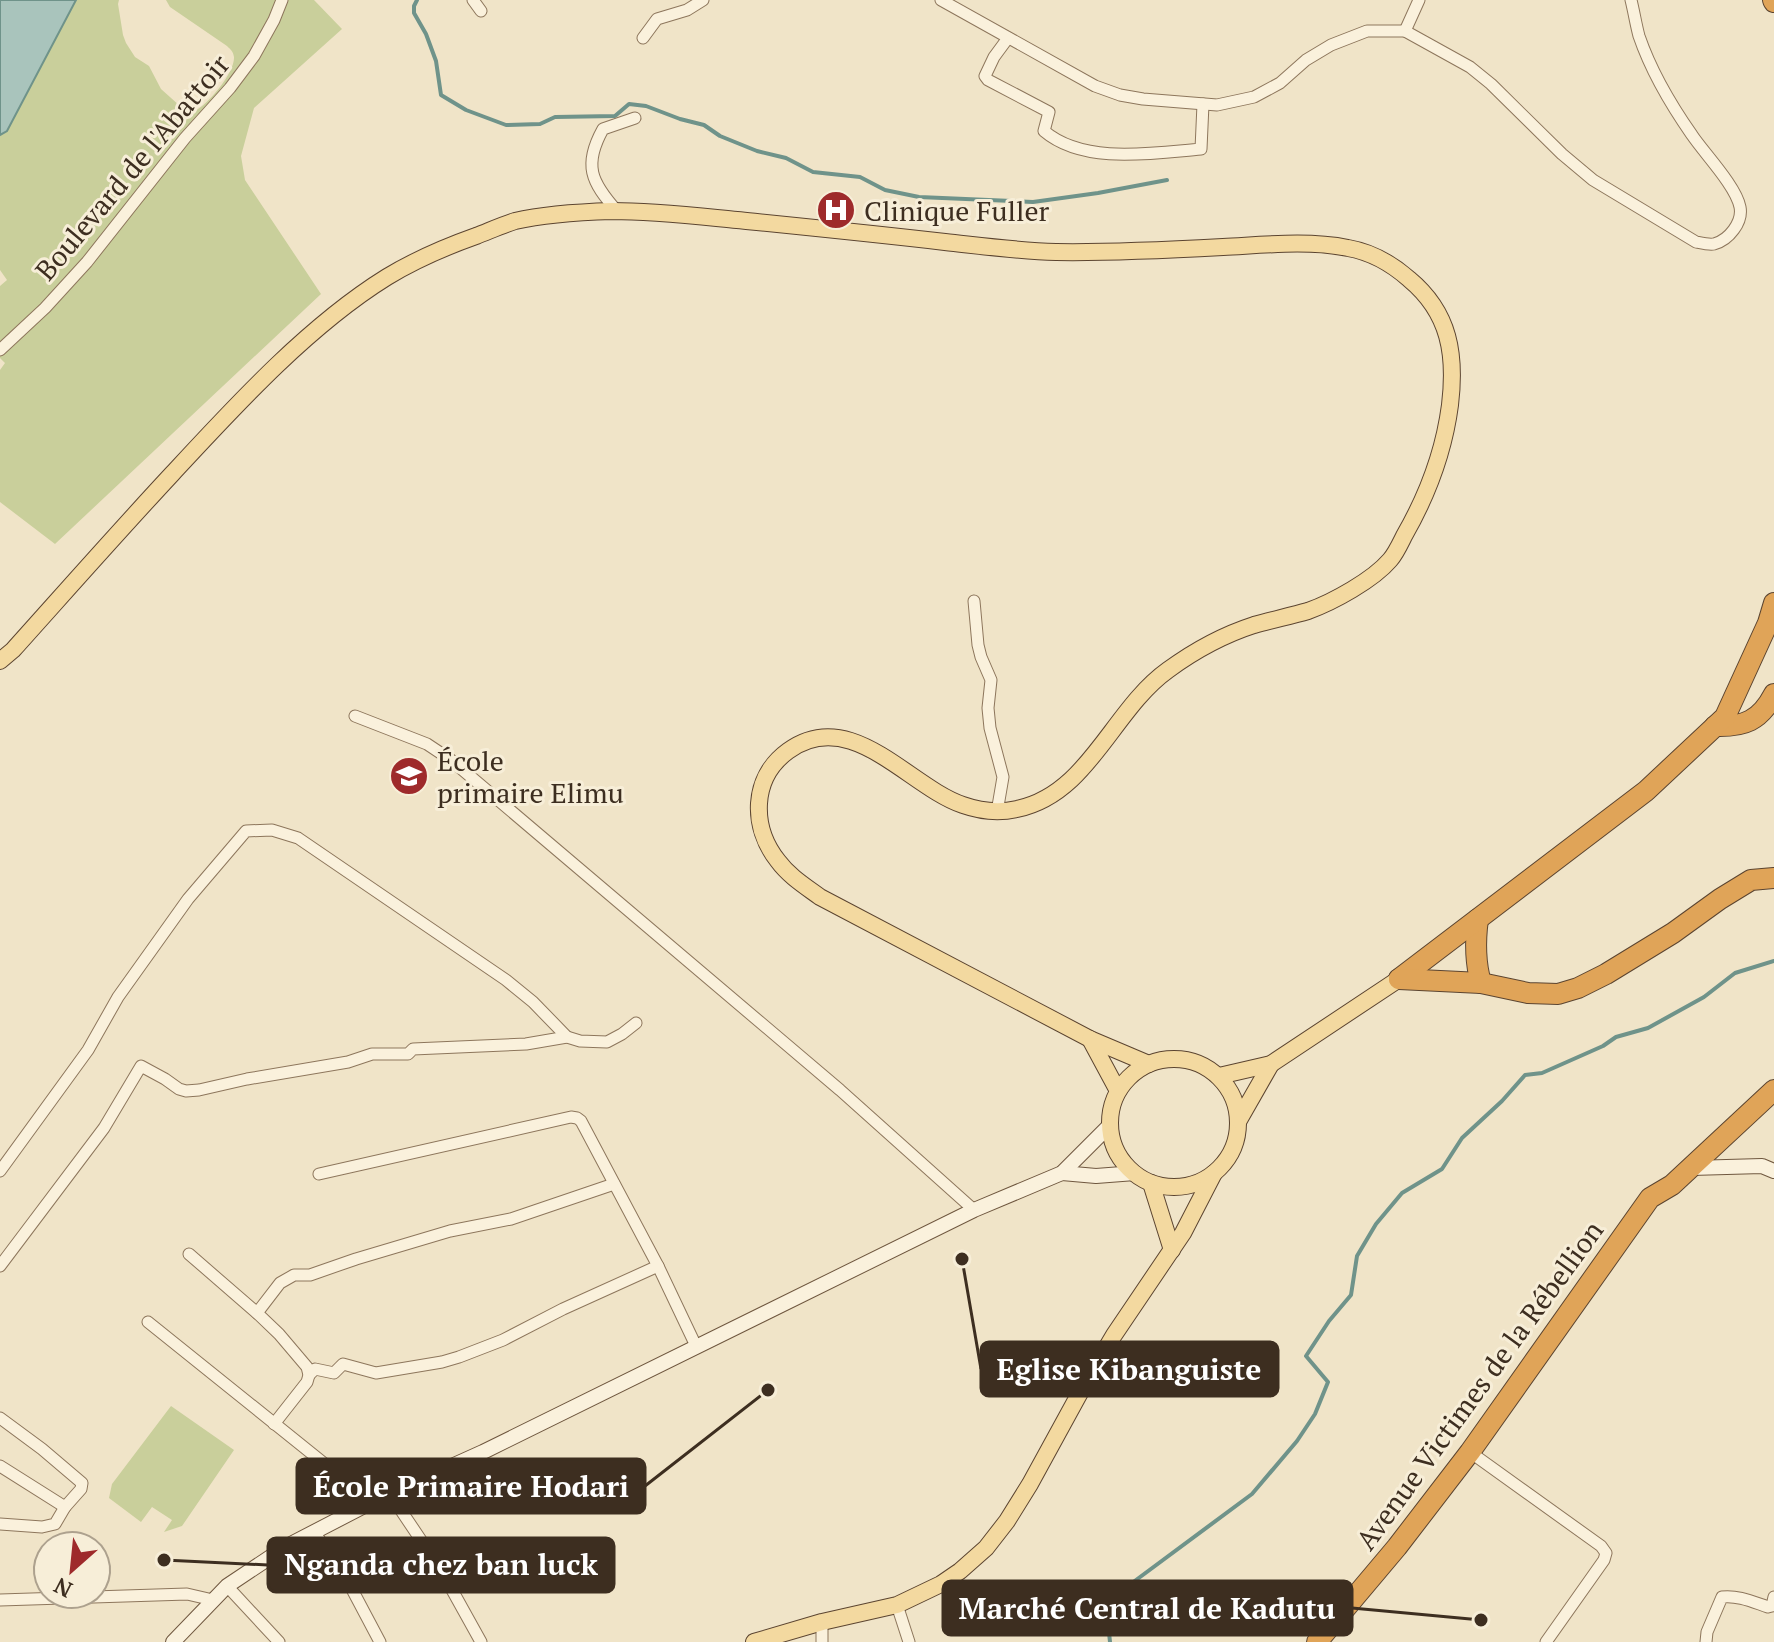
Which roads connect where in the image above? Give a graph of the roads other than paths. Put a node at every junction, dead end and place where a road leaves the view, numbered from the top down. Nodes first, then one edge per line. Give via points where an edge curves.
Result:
1 (282, 0) edge
2 (473, 0) edge
3 (703, 0) edge
4 (941, 0) edge
5 (1419, 0) edge
6 (1631, 0) edge
7 (684, 5) edge
8 (481, 11) dead end
9 (1405, 31) junction
10 (643, 38) dead end
11 (1008, 38) junction
12 (1203, 104) junction
13 (635, 118) dead end
14 (617, 211) junction
15 (0, 350) edge
16 (974, 601) dead end
17 (1774, 603) edge
18 (0, 661) edge
19 (1774, 694) edge
20 (355, 716) dead end
21 (1715, 726) junction
22 (997, 812) junction
23 (1774, 878) edge
24 (1478, 919) junction
25 (1399, 979) junction
26 (1481, 983) junction
27 (636, 1023) dead end
28 (567, 1037) junction
29 (1090, 1039) junction
30 (1149, 1064) junction
31 (1271, 1064) junction
32 (1219, 1076) junction
33 (1774, 1090) edge
34 (1118, 1091) junction
35 (1239, 1120) junction
36 (1110, 1125) junction
37 (1691, 1168) junction
38 (0, 1171) edge
39 (1774, 1171) edge
40 (1062, 1173) junction
41 (1135, 1173) junction
42 (1214, 1173) junction
43 (319, 1174) dead end
44 (1151, 1183) junction
45 (614, 1184) junction
46 (974, 1210) junction
47 (1172, 1250) junction
48 (189, 1254) dead end
49 (0, 1266) edge
50 (658, 1266) junction
51 (257, 1313) junction
52 (148, 1322) dead end
53 (696, 1346) junction
54 (309, 1375) junction
55 (0, 1418) edge
56 (274, 1424) junction
57 (1470, 1452) junction
58 (0, 1466) edge
59 (390, 1494) junction
60 (372, 1502) junction
61 (65, 1507) junction
62 (0, 1524) edge
63 (314, 1532) junction
64 (227, 1586) junction
65 (1774, 1597) edge
66 (0, 1600) edge
67 (213, 1600) junction
68 (897, 1605) junction
69 (822, 1622) junction
70 (1319, 1641) edge
71 (173, 1642) edge
72 (279, 1642) edge
73 (380, 1642) edge
74 (481, 1642) edge
75 (754, 1642) edge
76 (822, 1642) edge
77 (909, 1642) edge
78 (1546, 1642) edge
79 (1706, 1642) edge

1 - 15 street, Boulevard de l'Abattoir via 254,56 230,88 87,262
2 - 8 street
3 - 7 street
4 - 11 street
5 - 9 street
6 - 9 street via 1651,67 1741,207 1739,223 1713,245 1696,242 1593,180 1470,67
7 - 10 street via 657,19
9 - 12 street via 1367,31 1331,45 1254,97
11 - 12 street via 1108,91
11 - 12 street via 985,76 1049,112 1044,131 1084,149 1141,154 1201,149
13 - 14 street via 603,129 592,156 594,181
14 - 18 main road via 516,221 442,248 387,277 330,318 217,425
14 - 22 main road via 1056,252 1331,245 1374,256 1431,301 1449,337 1452,372 1445,435 1429,483 1391,560 1325,604 1245,628 1189,656 1133,702 1066,786 1024,808
16 - 22 street via 978,645 991,680 990,728 1003,777
17 - 21 highway via 1725,717
19 - 21 highway via 1745,724
20 - 46 street via 427,744 451,760
21 - 24 highway via 1646,791
22 - 29 main road via 960,804 863,745 828,738 793,746 782,756 764,778 757,805 775,858 820,897
23 - 26 highway via 1751,880 1578,988 1528,993
24 - 25 highway
24 - 26 highway via 1476,966
25 - 26 highway
25 - 31 main road
27 - 28 street via 607,1042
28 - 38 street via 506,980 298,838 272,830 246,831 188,899
28 - 49 street via 372,1054 199,1090 179,1089 141,1066 104,1128
29 - 30 main road
29 - 34 main road
30 - 32 main road via 1192,1061
30 - 34 main road
31 - 32 main road
31 - 35 main road
32 - 35 main road
33 - 37 highway, Avenue Victimes de la Rébellion
34 - 36 main road
35 - 42 main road via 1233,1150
36 - 40 street
36 - 41 main road via 1113,1142
37 - 39 street via 1762,1166
37 - 57 highway, Avenue Victimes de la Rébellion via 1650,1198
40 - 41 street
40 - 46 street
41 - 44 main road
42 - 44 main road via 1184,1186
42 - 47 main road
43 - 45 street via 571,1117 581,1121
44 - 47 main road
45 - 50 street
45 - 51 street via 511,1219 294,1275 280,1283
46 - 53 street
47 - 68 main road via 1114,1335 1007,1521 960,1571
48 - 51 street
50 - 53 street
50 - 54 street via 459,1357 376,1373 343,1364 334,1373 315,1369
51 - 54 street
52 - 56 street
53 - 59 street
54 - 56 street
55 - 61 street via 82,1483
56 - 60 street
57 - 70 highway, Avenue Victimes de la Rébellion
57 - 78 street via 1606,1553
58 - 61 street
59 - 60 street
59 - 74 street
60 - 63 street
61 - 62 street via 55,1524
63 - 64 street
63 - 73 street
64 - 67 street
64 - 72 street
65 - 79 street via 1768,1607 1722,1597
66 - 67 street via 187,1594
67 - 71 street
68 - 69 main road
68 - 77 street
69 - 75 main road
69 - 76 street

